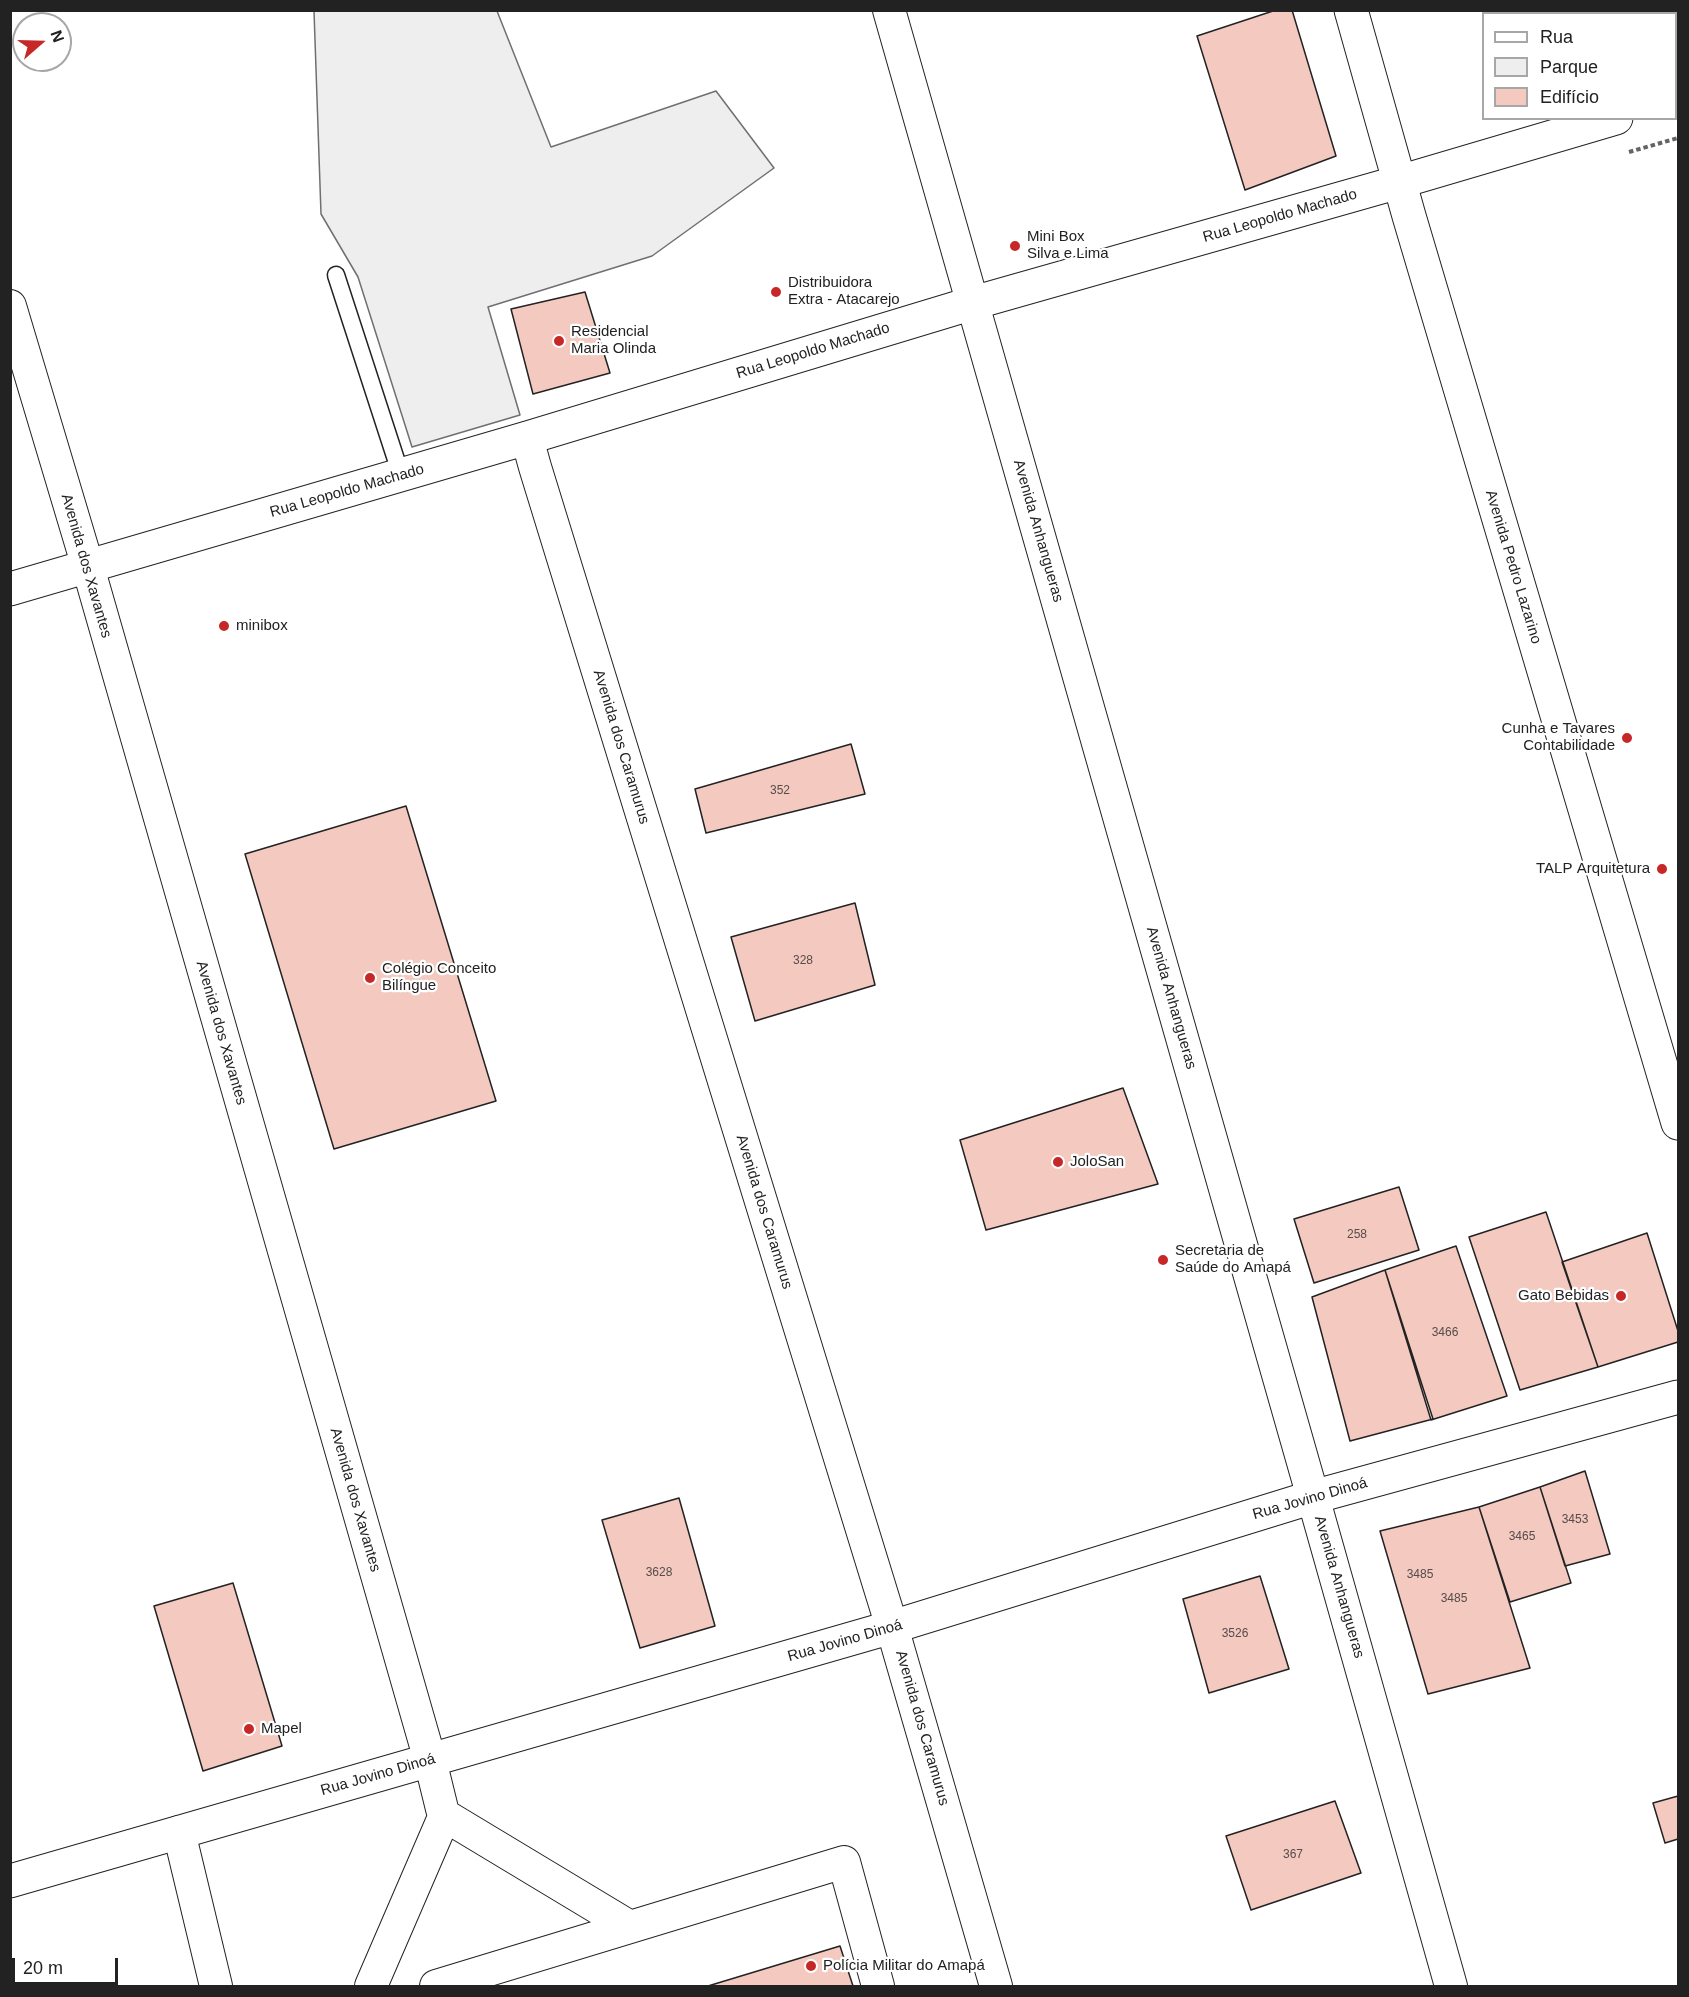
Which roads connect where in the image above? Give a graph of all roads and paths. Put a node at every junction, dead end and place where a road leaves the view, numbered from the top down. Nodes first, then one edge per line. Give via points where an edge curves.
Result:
1 (889, 10) edge
2 (1351, 10) edge
3 (1609, 120) edge
4 (1399, 182) junction
5 (336, 275) dead end
6 (973, 303) junction
7 (10, 306) edge
8 (527, 438) junction
9 (401, 475) junction
10 (88, 567) junction
11 (10, 589) edge
12 (1678, 1123) edge
13 (1678, 1397) edge
14 (1313, 1497) junction
15 (892, 1628) junction
16 (430, 1760) junction
17 (444, 1815) junction
18 (179, 1832) junction
19 (10, 1881) edge
20 (630, 1927) junction
21 (216, 1986) edge
22 (371, 1986) edge
23 (436, 1986) edge
24 (878, 1986) edge
25 (996, 1986) edge
26 (1451, 1986) edge

1 - 6 street, Avenida Anhangueras
2 - 4 main road, Avenida Pedro Lazarino
3 - 4 main road, Rua Leopoldo Machado
4 - 6 main road, Rua Leopoldo Machado
4 - 12 main road, Avenida Pedro Lazarino
5 - 9 lane
6 - 8 main road, Rua Leopoldo Machado
6 - 14 street, Avenida Anhangueras
7 - 10 street, Avenida dos Xavantes
8 - 9 main road, Rua Leopoldo Machado
8 - 15 street, Avenida dos Caramurus
9 - 10 main road, Rua Leopoldo Machado
10 - 11 main road, Rua Leopoldo Machado
10 - 16 street, Avenida dos Xavantes
13 - 14 main road, Rua Jovino Dinoá
14 - 15 main road, Rua Jovino Dinoá
14 - 26 street, Avenida Anhangueras
15 - 16 main road, Rua Jovino Dinoá
15 - 25 street, Avenida dos Caramurus
16 - 17 street, Avenida dos Xavantes
16 - 18 main road, Rua Jovino Dinoá
17 - 20 street
17 - 22 street
18 - 19 main road, Rua Jovino Dinoá
18 - 21 street
20 - 23 street
20 - 24 street via 844,1862

